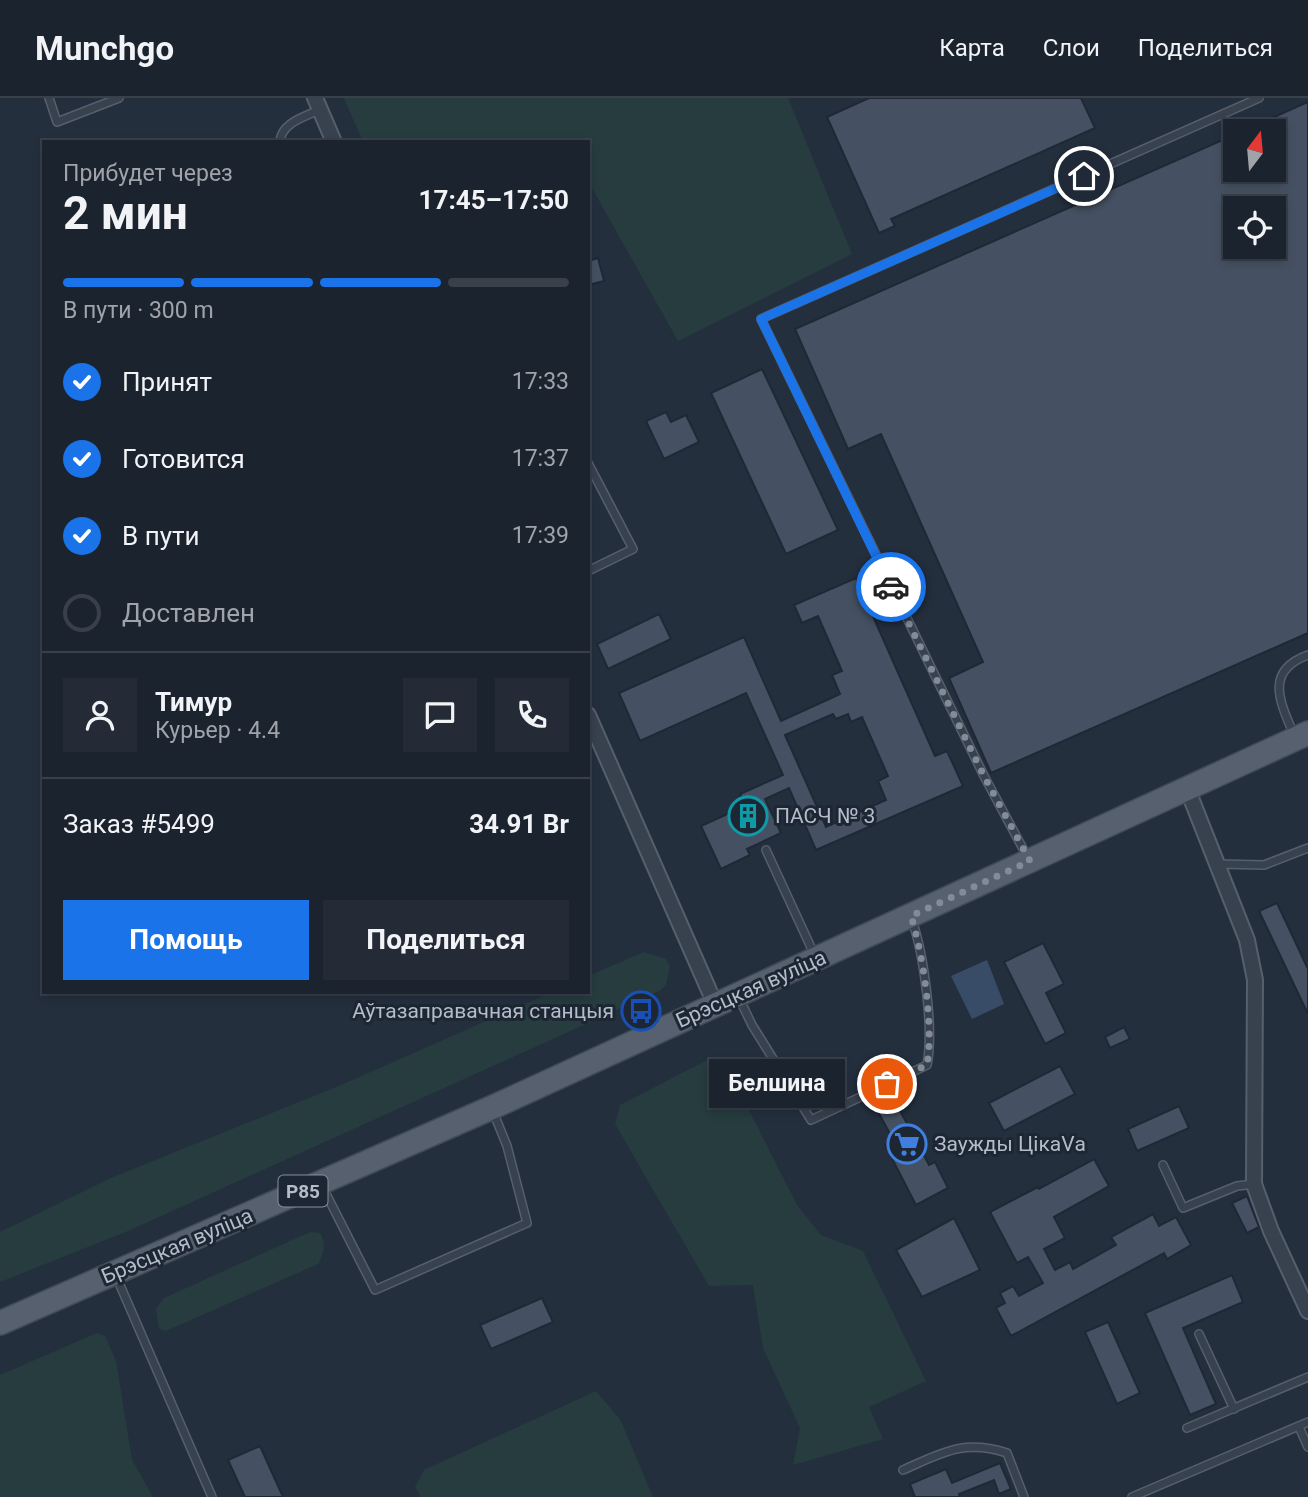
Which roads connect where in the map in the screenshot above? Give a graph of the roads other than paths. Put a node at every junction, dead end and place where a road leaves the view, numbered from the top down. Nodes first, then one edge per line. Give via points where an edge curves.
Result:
1 (49, 98) edge
2 (119, 98) edge
3 (1259, 98) edge
4 (318, 104) edge
5 (279, 140) edge
6 (333, 140) edge
7 (590, 467) edge
8 (590, 570) edge
9 (1308, 655) edge
10 (590, 720) edge
11 (1302, 736) edge
12 (1187, 788) junction
13 (1308, 848) edge
14 (766, 850) dead end
15 (1030, 861) junction
16 (1217, 864) junction
17 (911, 916) junction
18 (817, 960) junction
19 (737, 994) junction
20 (715, 1004) junction
21 (887, 1084) dead end
22 (869, 1093) dead end
23 (491, 1108) junction
24 (1163, 1165) dead end
25 (321, 1184) junction
26 (1254, 1184) junction
27 (115, 1273) junction
28 (1308, 1311) edge
29 (0, 1323) edge
30 (1199, 1334) dead end
31 (1308, 1377) edge
32 (1234, 1409) junction
33 (1308, 1422) edge
34 (1299, 1427) junction
35 (1187, 1428) dead end
36 (1308, 1447) edge
37 (903, 1470) dead end
38 (212, 1497) edge
39 (1024, 1497) edge
40 (1132, 1497) edge

1 - 2 lane via 57,122
3 - 15 lane via 761,319
4 - 5 lane via 285,127
4 - 6 street
7 - 8 lane via 633,549
9 - 11 lane via 1284,669 1278,687 1281,705
10 - 20 street
11 - 12 main road, Брэсцкая вуліца / Р85
12 - 15 main road, Брэсцкая вуліца / Р85
12 - 16 street
13 - 16 lane via 1264,865
14 - 18 lane
15 - 17 main road, Брэсцкая вуліца / Р85
16 - 26 street via 1247,940 1255,980
17 - 18 main road, Брэсцкая вуліца / Р85
17 - 21 lane via 921,951 930,1047 927,1065
18 - 19 main road, Брэсцкая вуліца / Р85
19 - 20 main road, Брэсцкая вуліца / Р85
19 - 22 lane via 811,1120
20 - 23 main road, Брэсцкая вуліца / Р85
23 - 25 main road, Брэсцкая вуліца / Р85
23 - 25 lane via 507,1146 527,1223 375,1290
24 - 26 lane via 1183,1208 1237,1186
25 - 27 main road, Брэсцкая вуліца / Р85
26 - 28 street
27 - 29 main road, Брэсцкая вуліца / Р85
27 - 38 lane
30 - 32 lane
31 - 32 lane
32 - 35 lane
33 - 34 lane
34 - 36 lane
34 - 40 lane
37 - 39 lane via 953,1449 992,1448 1007,1453

